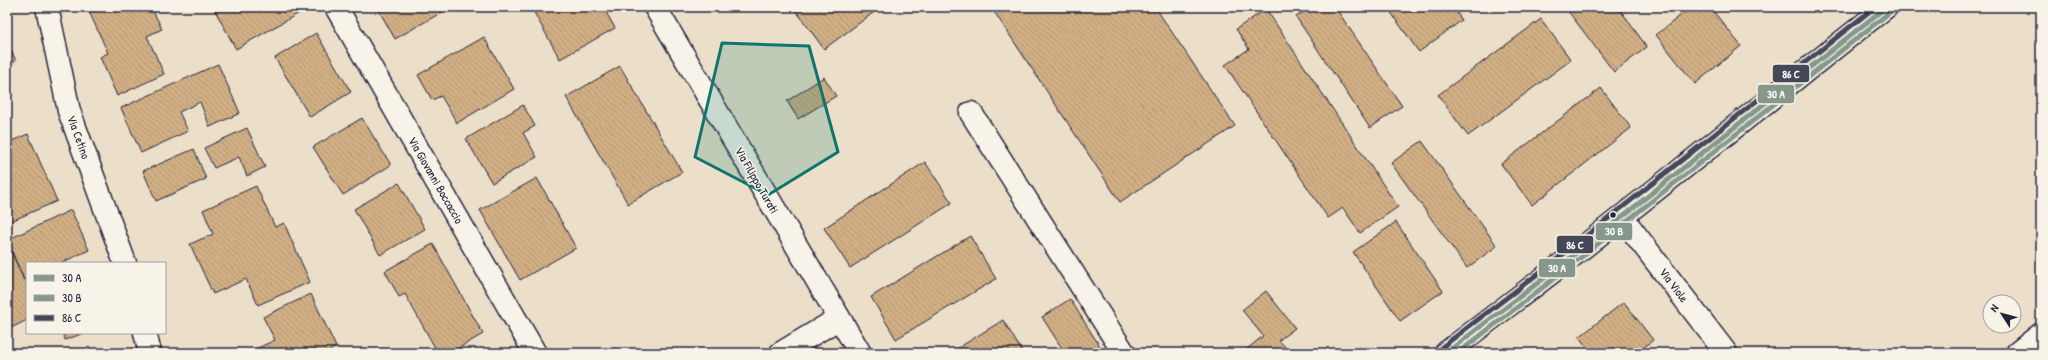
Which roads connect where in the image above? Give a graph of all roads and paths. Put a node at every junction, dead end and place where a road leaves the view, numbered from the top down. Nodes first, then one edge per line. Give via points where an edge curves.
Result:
1 (46, 7) edge
2 (336, 7) edge
3 (655, 7) edge
4 (1886, 7) edge
5 (971, 113) dead end
6 (1622, 217) junction
7 (125, 262) edge
8 (838, 319) junction
9 (145, 334) edge
10 (2041, 334) edge
11 (150, 353) edge
12 (535, 353) edge
13 (780, 353) edge
14 (860, 353) edge
15 (1124, 353) edge
16 (1446, 353) edge
17 (1726, 353) edge
18 (2017, 353) edge

1 - 7 street, Via Cetino via 69,111
2 - 12 street, Via Giovanni Boccaccio
3 - 8 street, Via Filippo Turati
4 - 6 street
5 - 15 street
6 - 16 street
6 - 17 street, Via Viole
8 - 13 street
8 - 14 street, Via Filippo Turati
9 - 11 street
10 - 18 street

